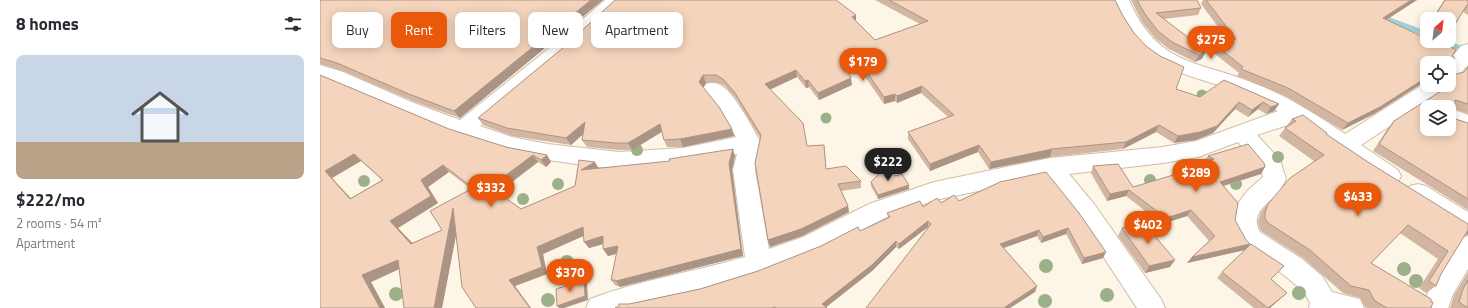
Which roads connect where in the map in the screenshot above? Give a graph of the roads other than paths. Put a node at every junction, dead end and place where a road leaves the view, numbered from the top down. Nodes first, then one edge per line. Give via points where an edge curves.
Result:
1 (615, 0) edge
2 (1120, 0) edge
3 (320, 72) edge
4 (713, 89) dead end
5 (1433, 92) edge
6 (1427, 100) edge
7 (1420, 105) edge
8 (1300, 114) junction
9 (1456, 119) edge
10 (1468, 124) edge
11 (462, 129) junction
12 (1242, 133) junction
13 (750, 144) junction
14 (1345, 145) junction
15 (1050, 167) junction
16 (1468, 224) edge
17 (1468, 247) edge
18 (759, 264) junction
19 (1323, 305) edge
20 (599, 308) edge
21 (1152, 308) edge
22 (1351, 308) edge
23 (1435, 308) edge

1 - 11 street via 560,49
2 - 8 street via 1129,22 1140,37 1162,58 1174,65 1236,84
3 - 11 street
4 - 13 street via 730,108
5 - 6 street
7 - 14 street
8 - 12 street via 1278,119
8 - 14 street
9 - 10 street
11 - 13 street via 512,145 619,161 683,156
12 - 15 street via 1198,149
12 - 19 street via 1272,166 1275,179 1247,209 1244,226 1251,240 1293,267 1313,284
13 - 18 street via 744,170
14 - 16 street
15 - 18 street via 934,191 877,211 812,244
15 - 21 street via 1086,212
17 - 23 street via 1442,290
18 - 20 street via 702,281 630,296
19 - 22 street

